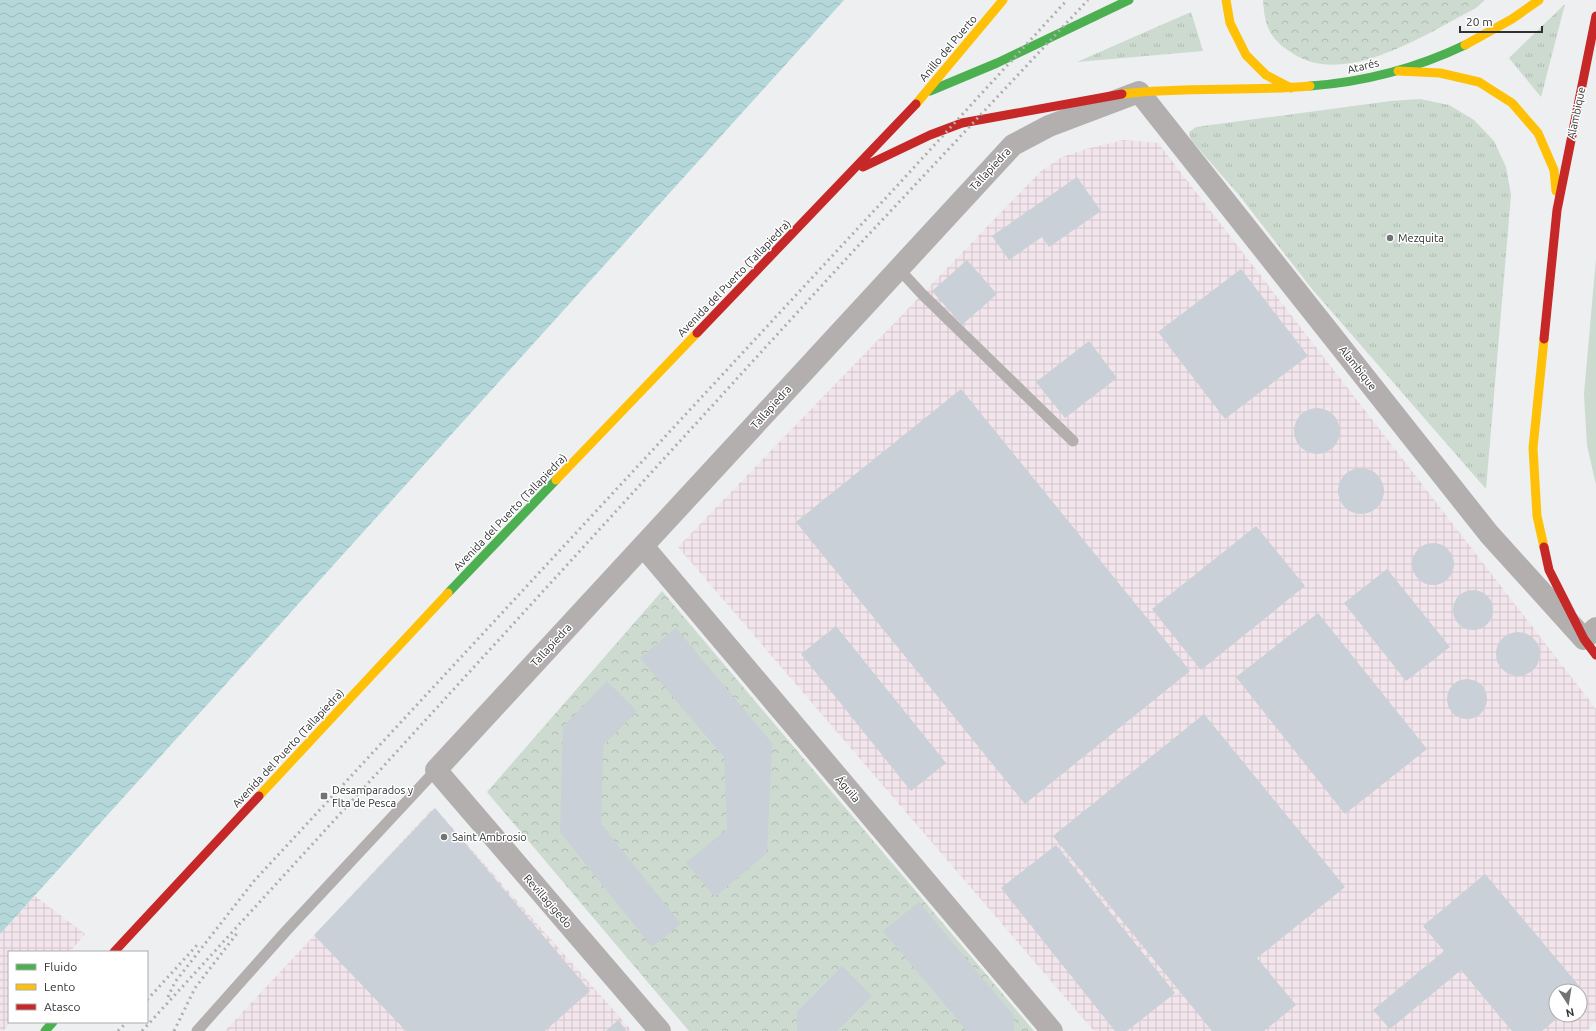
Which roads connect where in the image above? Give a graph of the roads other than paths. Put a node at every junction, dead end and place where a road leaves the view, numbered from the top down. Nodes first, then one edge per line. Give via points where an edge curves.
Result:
1 (1003, 0) edge
2 (1129, 0) edge
3 (1226, 0) edge
4 (1539, 0) edge
5 (1596, 16) edge
6 (1395, 71) junction
7 (1292, 88) junction
8 (927, 92) junction
9 (1139, 92) junction
10 (851, 173) junction
11 (1557, 210) junction
12 (898, 268) junction
13 (1073, 441) dead end
14 (643, 546) junction
15 (1592, 640) edge
16 (436, 770) junction
17 (115, 951) edge
18 (52, 1023) edge
19 (46, 1031) edge
20 (197, 1031) edge
21 (660, 1031) edge
22 (1052, 1031) edge

1 - 8 main road, Anillo del Puerto
2 - 8 main road via 997,63
3 - 7 main road via 1230,24 1246,55 1266,75
4 - 6 main road, Atarés via 1491,33 1457,50
5 - 11 main road, Alambique
6 - 7 main road, Atarés via 1345,83
6 - 11 main road, Alambique via 1440,73 1478,82 1512,103 1538,134 1554,170
7 - 9 main road, Tallapiedra
8 - 10 main road, Avenida del Puerto (Tallapiedra)
9 - 10 main road, Tallapiedra via 956,125
9 - 12 street, Tallapiedra via 1049,126 1013,145
9 - 15 street, Alambique via 1489,534
10 - 17 main road, Avenida del Puerto (Tallapiedra) via 450,591
11 - 15 main road, Alambique via 1534,448 1537,516 1549,570
12 - 13 lane
12 - 14 street, Tallapiedra
14 - 16 street, Tallapiedra
14 - 22 street, Águila
16 - 20 lane
16 - 21 street, Revillagigedo
18 - 19 main road

